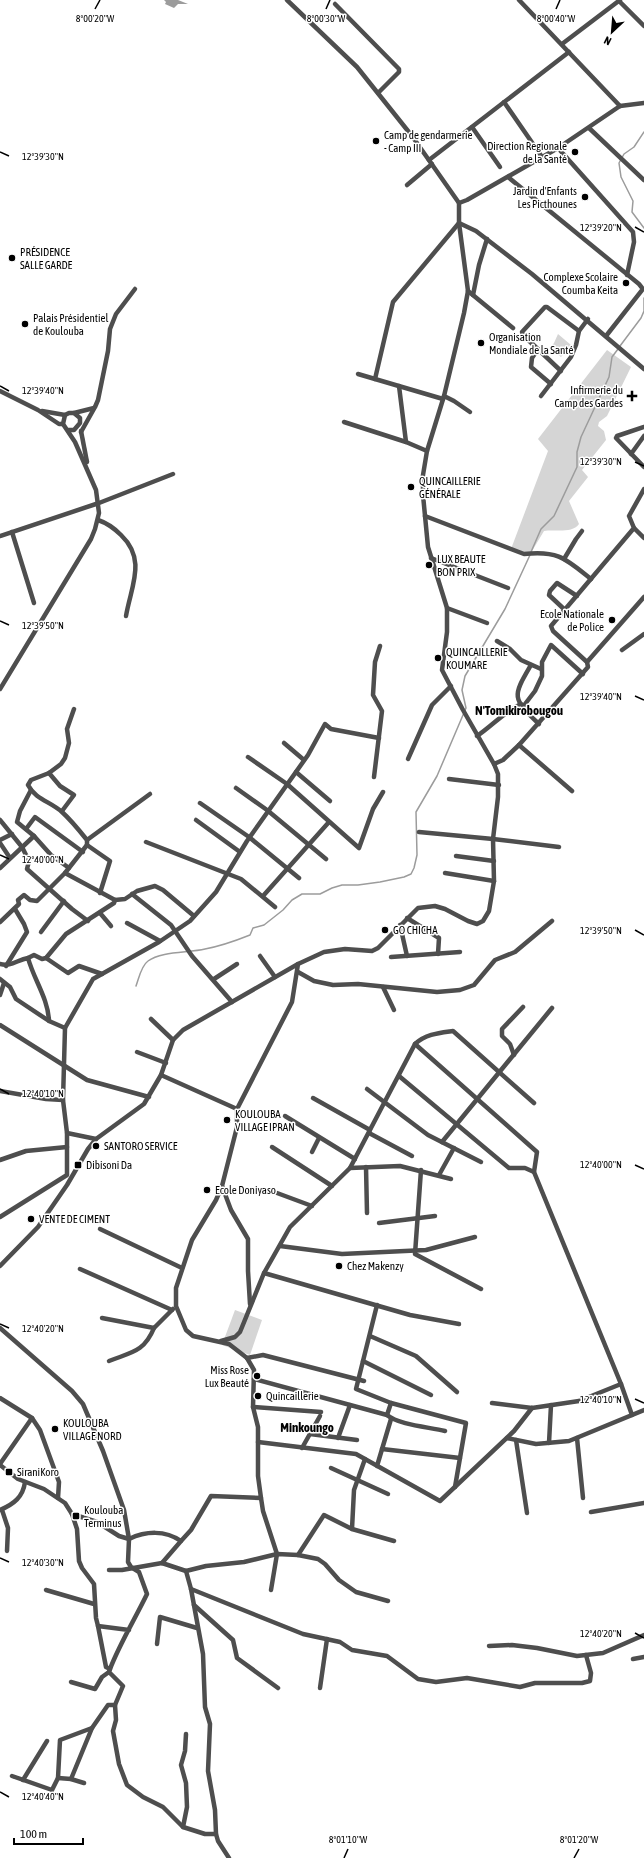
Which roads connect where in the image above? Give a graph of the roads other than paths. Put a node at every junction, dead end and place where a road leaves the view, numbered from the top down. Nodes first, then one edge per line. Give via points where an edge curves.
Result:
1 (287, 0) edge
2 (519, 0) edge
3 (619, 1) edge
4 (335, 4) dead end
5 (644, 26) edge
6 (562, 44) junction
7 (569, 52) junction
8 (378, 93) junction
9 (504, 102) junction
10 (644, 104) edge
11 (620, 106) junction
12 (472, 127) junction
13 (589, 128) junction
14 (558, 148) junction
15 (542, 157) junction
16 (431, 162) junction
17 (500, 166) dead end
18 (508, 176) junction
19 (644, 180) edge
20 (407, 185) dead end
21 (459, 203) junction
22 (459, 223) junction
23 (487, 239) junction
24 (627, 275) junction
25 (134, 289) dead end
26 (468, 291) junction
27 (473, 295) junction
28 (588, 319) junction
29 (513, 328) dead end
30 (579, 331) junction
31 (606, 336) junction
32 (538, 349) junction
33 (644, 369) edge
34 (561, 371) junction
35 (358, 374) dead end
36 (375, 379) junction
37 (551, 384) junction
38 (399, 386) junction
39 (0, 391) edge
40 (541, 396) dead end
41 (444, 397) junction
42 (95, 407) junction
43 (38, 410) junction
44 (470, 412) dead end
45 (74, 413) junction
46 (65, 415) junction
47 (344, 422) dead end
48 (80, 423) junction
49 (63, 424) junction
50 (644, 427) edge
51 (68, 430) junction
52 (81, 432) junction
53 (644, 436) edge
54 (406, 442) junction
55 (427, 451) junction
56 (631, 454) junction
57 (644, 467) edge
58 (90, 472) junction
59 (173, 474) dead end
60 (644, 489) edge
61 (99, 503) junction
62 (425, 516) junction
63 (98, 520) junction
64 (634, 528) junction
65 (582, 531) dead end
66 (12, 532) junction
67 (0, 536) edge
68 (644, 538) edge
69 (431, 558) junction
70 (564, 559) junction
71 (591, 579) junction
72 (508, 588) dead end
73 (576, 596) junction
74 (644, 597) edge
75 (34, 604) dead end
76 (447, 608) junction
77 (565, 610) junction
78 (126, 616) dead end
79 (487, 623) dead end
80 (644, 634) edge
81 (497, 641) dead end
82 (380, 646) dead end
83 (622, 650) dead end
84 (587, 662) junction
85 (531, 664) junction
86 (541, 669) junction
87 (583, 674) junction
88 (451, 686) junction
89 (0, 689) edge
90 (521, 706) junction
91 (74, 709) dead end
92 (539, 724) junction
93 (477, 736) junction
94 (379, 738) junction
95 (284, 744) dead end
96 (519, 745) junction
97 (248, 756) dead end
98 (408, 759) dead end
99 (304, 760) junction
100 (494, 764) junction
101 (296, 772) junction
102 (49, 773) junction
103 (374, 777) dead end
104 (449, 779) dead end
105 (287, 784) junction
106 (499, 785) junction
107 (236, 788) dead end
108 (31, 790) junction
109 (572, 791) dead end
110 (383, 792) dead end
111 (150, 794) dead end
112 (330, 801) dead end
113 (200, 802) dead end
114 (268, 810) junction
115 (62, 812) junction
116 (0, 820) edge
117 (196, 820) dead end
118 (329, 822) junction
119 (26, 829) junction
120 (419, 832) dead end
121 (12, 834) junction
122 (34, 836) junction
123 (249, 837) junction
124 (494, 839) junction
125 (0, 840) edge
126 (87, 842) junction
127 (146, 842) dead end
128 (0, 843) edge
129 (309, 846) junction
130 (22, 847) junction
131 (559, 847) dead end
132 (83, 852) junction
133 (240, 852) junction
134 (456, 856) dead end
135 (10, 858) junction
136 (326, 859) dead end
137 (494, 861) junction
138 (0, 868) edge
139 (69, 868) junction
140 (287, 868) junction
141 (65, 873) junction
142 (445, 873) dead end
143 (227, 874) junction
144 (299, 878) dead end
145 (494, 881) junction
146 (50, 889) junction
147 (100, 893) junction
148 (132, 894) junction
149 (263, 896) junction
150 (115, 900) junction
151 (64, 902) junction
152 (275, 907) dead end
153 (15, 909) junction
154 (100, 913) junction
155 (194, 916) junction
156 (407, 918) junction
157 (88, 921) junction
158 (552, 921) dead end
159 (0, 922) edge
160 (127, 923) dead end
161 (400, 925) junction
162 (111, 926) dead end
163 (175, 931) junction
164 (41, 932) dead end
165 (160, 942) junction
166 (460, 952) dead end
167 (438, 954) junction
168 (260, 956) dead end
169 (407, 956) junction
170 (391, 957) dead end
171 (28, 958) junction
172 (46, 958) junction
173 (0, 964) edge
174 (237, 964) dead end
175 (298, 964) junction
176 (6, 966) junction
177 (298, 972) junction
178 (102, 974) junction
179 (275, 977) junction
180 (214, 980) junction
181 (2, 981) edge
182 (383, 987) junction
183 (0, 995) edge
184 (232, 1002) junction
185 (523, 1007) dead end
186 (552, 1008) dead end
187 (394, 1010) dead end
188 (151, 1019) dead end
189 (49, 1021) junction
190 (0, 1025) edge
191 (65, 1028) junction
192 (173, 1040) junction
193 (415, 1044) junction
194 (137, 1052) dead end
195 (514, 1055) junction
196 (166, 1063) junction
197 (64, 1065) junction
198 (500, 1072) junction
199 (162, 1076) junction
200 (399, 1076) junction
201 (367, 1089) dead end
202 (0, 1091) edge
203 (149, 1097) junction
204 (313, 1098) dead end
205 (478, 1098) junction
206 (63, 1100) junction
207 (385, 1102) junction
208 (534, 1103) dead end
209 (237, 1109) junction
210 (285, 1116) dead end
211 (457, 1124) junction
212 (369, 1131) junction
213 (67, 1133) junction
214 (319, 1138) junction
215 (96, 1139) junction
216 (442, 1142) junction
217 (67, 1147) junction
218 (272, 1147) dead end
219 (454, 1148) junction
220 (312, 1152) dead end
221 (412, 1156) dead end
222 (355, 1159) junction
223 (0, 1160) edge
224 (481, 1162) dead end
225 (366, 1167) junction
226 (350, 1168) junction
227 (421, 1170) junction
228 (534, 1172) junction
229 (439, 1175) junction
230 (452, 1179) dead end
231 (222, 1186) junction
232 (332, 1186) junction
233 (277, 1193) dead end
234 (312, 1206) junction
235 (366, 1213) dead end
236 (435, 1216) dead end
237 (0, 1217) edge
238 (416, 1219) junction
239 (379, 1223) dead end
240 (100, 1229) dead end
241 (475, 1237) dead end
242 (280, 1246) junction
243 (415, 1250) junction
244 (0, 1266) edge
245 (182, 1268) junction
246 (80, 1269) dead end
247 (264, 1273) junction
248 (481, 1289) dead end
249 (377, 1305) junction
250 (250, 1306) junction
251 (174, 1308) junction
252 (102, 1318) dead end
253 (459, 1324) dead end
254 (0, 1328) edge
255 (154, 1328) junction
256 (370, 1336) junction
257 (220, 1341) junction
258 (247, 1358) junction
259 (109, 1361) dead end
260 (363, 1361) junction
261 (254, 1378) junction
262 (361, 1380) junction
263 (621, 1384) junction
264 (457, 1392) dead end
265 (431, 1395) dead end
266 (0, 1398) edge
267 (391, 1403) junction
268 (492, 1403) dead end
269 (350, 1405) junction
270 (551, 1405) junction
271 (252, 1407) junction
272 (532, 1408) junction
273 (644, 1410) edge
274 (632, 1415) junction
275 (389, 1417) junction
276 (32, 1418) junction
277 (445, 1431) dead end
278 (310, 1434) junction
279 (338, 1438) junction
280 (507, 1438) junction
281 (577, 1438) junction
282 (357, 1440) dead end
283 (516, 1440) junction
284 (258, 1442) junction
285 (549, 1443) junction
286 (302, 1448) junction
287 (382, 1449) junction
288 (460, 1458) junction
289 (365, 1459) junction
290 (0, 1465) edge
291 (377, 1466) junction
292 (331, 1468) dead end
293 (358, 1480) junction
294 (25, 1482) junction
295 (455, 1487) junction
296 (388, 1494) dead end
297 (58, 1498) junction
298 (261, 1498) junction
299 (583, 1498) dead end
300 (644, 1503) edge
301 (1, 1510) edge
302 (591, 1512) dead end
303 (527, 1513) dead end
304 (72, 1514) junction
305 (352, 1529) junction
306 (129, 1539) junction
307 (181, 1541) junction
308 (394, 1541) dead end
309 (7, 1551) dead end
310 (277, 1554) junction
311 (298, 1555) junction
312 (162, 1563) junction
313 (130, 1567) junction
314 (109, 1570) dead end
315 (186, 1571) junction
316 (191, 1589) junction
317 (46, 1590) dead end
318 (271, 1590) dead end
319 (388, 1601) dead end
320 (94, 1604) junction
321 (194, 1606) junction
322 (98, 1626) junction
323 (197, 1628) junction
324 (129, 1630) junction
325 (644, 1635) edge
326 (326, 1639) junction
327 (157, 1644) dead end
328 (489, 1646) dead end
329 (586, 1655) junction
330 (644, 1657) edge
331 (633, 1658) dead end
332 (110, 1670) junction
333 (71, 1682) dead end
334 (278, 1688) dead end
335 (320, 1688) dead end
336 (115, 1705) junction
337 (92, 1728) junction
338 (186, 1734) dead end
339 (47, 1741) dead end
340 (12, 1776) dead end
341 (58, 1778) junction
342 (71, 1779) junction
343 (23, 1780) junction
344 (84, 1783) dead end
345 (183, 1828) junction
346 (216, 1834) junction
347 (229, 1858) edge

1 - 8 street via 357,67
2 - 6 street
3 - 5 street
3 - 6 street
4 - 8 street via 399,69
6 - 7 street
7 - 9 street
7 - 11 street
8 - 16 street
9 - 12 street
9 - 15 street
10 - 11 street
11 - 13 street
12 - 16 street
12 - 17 street
13 - 14 street
13 - 19 street
14 - 15 street
14 - 24 street via 633,232 634,242
15 - 18 street
16 - 20 street
16 - 21 street
18 - 21 street
18 - 24 street
21 - 22 street
22 - 23 street
22 - 26 street
22 - 36 street via 393,302
23 - 27 street
23 - 28 street
24 - 31 street via 643,289
25 - 42 street via 116,314 110,329
26 - 27 street
26 - 41 street
27 - 29 street
28 - 30 street
28 - 31 street
30 - 32 street via 545,307 522,332
30 - 34 street via 571,357
31 - 33 street
32 - 34 street
32 - 37 street via 532,358 531,367
34 - 37 street
35 - 36 street
36 - 38 street
37 - 40 street
38 - 41 street
38 - 54 street
39 - 43 street
41 - 44 street
41 - 55 street
42 - 45 street
42 - 52 street
43 - 46 street
43 - 49 street
45 - 46 street
45 - 48 street via 80,418
46 - 49 street
47 - 54 street
48 - 51 street via 77,428
48 - 52 street
49 - 51 street
50 - 56 street via 616,438
51 - 58 street
52 - 58 street
53 - 56 street
54 - 55 street
55 - 62 street via 422,495
56 - 57 street
58 - 61 street
59 - 61 street
60 - 64 street via 629,516
61 - 63 street
61 - 66 street
62 - 69 street
62 - 70 street via 524,554 537,552 558,555
63 - 78 street via 114,528 127,541 135,555 136,572
63 - 89 street via 91,539
64 - 68 street
64 - 71 street
65 - 70 street
66 - 67 street
66 - 75 street
69 - 72 street
69 - 76 street
70 - 71 street
71 - 73 street
73 - 77 street
73 - 77 street via 560,584 555,584 549,595
74 - 84 street
76 - 79 street
76 - 88 street via 442,670
77 - 84 street via 551,629
80 - 83 street
81 - 85 street via 521,660
82 - 94 street via 375,662 373,695 382,711
84 - 87 street via 588,667
85 - 86 street
85 - 90 street via 518,688
86 - 87 street via 551,645
86 - 90 street via 542,676 538,686
87 - 92 street
88 - 93 street
88 - 98 street via 432,705
90 - 92 street
90 - 93 street via 510,709
91 - 102 street via 67,728 68,752 61,764
92 - 96 street
93 - 100 street
94 - 99 street via 331,729 325,724
94 - 103 street
95 - 99 street
96 - 100 street via 503,760
96 - 109 street
97 - 105 street
99 - 101 street
100 - 106 street
101 - 105 street
101 - 112 street
102 - 108 street via 31,780 28,785
102 - 115 street via 60,786 74,795
104 - 106 street
105 - 114 street
105 - 118 street
106 - 124 street
107 - 114 street
108 - 115 street
108 - 119 street via 17,822
110 - 118 street via 359,848
111 - 126 street
113 - 123 street
114 - 123 street
114 - 129 street
115 - 126 street
116 - 121 street
117 - 133 street
118 - 129 street
119 - 122 street
119 - 132 street via 35,817
120 - 124 street
121 - 125 street
121 - 130 street
122 - 130 street
122 - 139 street
123 - 133 street
123 - 140 street
124 - 131 street
124 - 137 street
126 - 132 street
126 - 147 street via 110,861
127 - 143 street
128 - 135 street
129 - 136 street
129 - 140 street
130 - 135 street
130 - 146 street via 28,861 27,869
132 - 139 street
133 - 143 street
134 - 137 street
135 - 138 street
137 - 145 street
139 - 141 street
140 - 144 street
140 - 149 street
141 - 146 street
141 - 147 street
142 - 145 street
143 - 149 street via 241,878
143 - 155 street via 216,892
145 - 156 street via 489,911 483,921 477,924 435,906 418,908
146 - 151 street
146 - 153 street via 37,901 30,900 24,895 18,900 19,904
147 - 150 street
148 - 150 street via 125,899
148 - 155 street via 155,886
148 - 163 street
149 - 152 street
150 - 154 street
151 - 157 street
151 - 164 street
153 - 159 street
153 - 176 street via 27,932
154 - 157 street
154 - 162 street
155 - 163 street
156 - 161 street
156 - 167 street via 439,938
157 - 172 street via 66,934
158 - 182 street via 515,952 495,960 474,985 460,990 436,992
160 - 165 street
161 - 169 street
161 - 175 street via 372,951 334,950
163 - 165 street
163 - 180 street via 188,951
165 - 178 street
166 - 167 street
167 - 169 street
168 - 179 street
169 - 170 street
171 - 172 street via 32,955 42,960
171 - 176 street
171 - 189 street via 48,1008
172 - 178 street via 68,973 79,966
173 - 176 street
174 - 180 street
175 - 177 street
175 - 179 street
177 - 182 street via 314,981 333,985
177 - 209 street via 292,1002
178 - 191 street via 93,979
179 - 184 street
180 - 184 street
181 - 183 street
181 - 189 street via 10,987 16,999
182 - 187 street
184 - 192 street via 183,1030
185 - 195 street via 502,1030 502,1036 510,1044
186 - 195 street
188 - 192 street
189 - 191 street
190 - 197 street
191 - 197 street
192 - 196 street
193 - 198 street via 422,1038 453,1031
193 - 200 street
193 - 205 street
194 - 196 street
195 - 198 street
196 - 199 street
197 - 203 street via 87,1080
197 - 206 street
198 - 205 street
198 - 208 street
199 - 203 street
199 - 209 street
200 - 207 street
200 - 211 street
201 - 207 street
202 - 206 street
203 - 215 street via 136,1111
204 - 212 street
205 - 211 street
205 - 228 street via 537,1152
206 - 213 street
207 - 212 street
207 - 216 street via 428,1135
209 - 231 street via 237,1127
210 - 214 street
211 - 216 street
211 - 228 street via 509,1168 525,1168
212 - 221 street
212 - 222 street
213 - 215 street
213 - 217 street
214 - 220 street
214 - 222 street
215 - 244 street via 38,1227
216 - 219 street
217 - 223 street via 26,1151
217 - 237 street via 67,1175
218 - 232 street
219 - 224 street
219 - 229 street
222 - 226 street
225 - 226 street
225 - 227 street via 400,1166
225 - 235 street
226 - 232 street
227 - 229 street
227 - 238 street
228 - 263 street
229 - 230 street
231 - 245 street via 192,1240
231 - 250 street via 231,1210 248,1239
232 - 234 street
233 - 234 street
234 - 242 street via 290,1227
236 - 238 street
238 - 239 street
238 - 243 street
240 - 245 street
241 - 243 street via 426,1250
242 - 243 street via 342,1254
242 - 247 street
243 - 248 street via 415,1254
245 - 251 street
246 - 251 street
247 - 249 street
247 - 250 street
249 - 253 street via 410,1315
249 - 256 street
250 - 257 street via 240,1332 235,1337
251 - 255 street
251 - 257 street via 186,1330 193,1336
252 - 255 street
254 - 306 street via 72,1391 83,1404 124,1510
255 - 259 street via 149,1341 143,1347
256 - 260 street
256 - 264 street via 416,1356
257 - 258 street via 229,1344
258 - 261 street via 254,1370
258 - 262 street via 263,1354
260 - 262 street
260 - 265 street
261 - 269 street
261 - 271 street
262 - 267 street via 356,1389
263 - 270 street via 579,1401
263 - 274 street
266 - 276 street
267 - 275 street
267 - 288 street via 466,1423
268 - 272 street
269 - 275 street
269 - 279 street
270 - 272 street
270 - 285 street
271 - 278 street via 320,1414
271 - 284 street via 258,1427
272 - 280 street
273 - 274 street
274 - 281 street
275 - 277 street
275 - 287 street
276 - 290 street
276 - 297 street via 48,1448 59,1482
278 - 279 street
278 - 286 street
279 - 282 street
280 - 283 street
280 - 295 street
281 - 285 street
281 - 299 street
283 - 285 street via 536,1444
283 - 303 street
284 - 286 street
284 - 298 street
286 - 289 street via 356,1454
287 - 288 street
287 - 291 street
288 - 295 street
289 - 291 street
289 - 293 street
290 - 294 street
291 - 295 street via 440,1501
292 - 293 street
293 - 296 street
293 - 305 street via 354,1490
294 - 297 street via 40,1487
294 - 301 street via 24,1492 11,1505
297 - 304 street via 65,1502
298 - 307 street via 211,1496 191,1530
298 - 310 street
300 - 302 street
301 - 309 street via 8,1528
304 - 306 street via 98,1522
304 - 320 street via 77,1529 82,1568 94,1584
305 - 308 street
305 - 311 street via 324,1515
306 - 307 street via 136,1535 156,1532 172,1535
306 - 313 street
307 - 312 street
310 - 311 street
310 - 315 street
310 - 318 street
311 - 319 street via 318,1559 339,1580 356,1592
312 - 313 street
312 - 315 street
313 - 314 street
313 - 324 street via 139,1572 147,1594
315 - 316 street
316 - 321 street
316 - 326 street via 303,1634
317 - 320 street
320 - 322 street
321 - 323 street
321 - 334 street via 233,1640 237,1658
322 - 324 street
322 - 332 street via 106,1667
323 - 327 street via 160,1617
323 - 346 street via 203,1654 205,1707 210,1724 208,1772 215,1810
324 - 332 street via 118,1648
325 - 329 street via 603,1653
326 - 329 street via 340,1642 352,1650 387,1656 418,1680 436,1682 467,1678 520,1687 535,1683 582,1683 590,1681 591,1673
326 - 335 street
328 - 329 street via 512,1645 577,1656
330 - 331 street
332 - 333 street via 102,1677 96,1689
332 - 336 street via 123,1686
336 - 337 street via 108,1705
336 - 345 street via 116,1720 113,1731 119,1764 127,1785 163,1807
337 - 341 street via 60,1740
337 - 342 street
338 - 345 street via 181,1765 186,1783 187,1807
339 - 343 street
340 - 343 street
341 - 342 street
341 - 343 street via 52,1790
342 - 344 street
345 - 346 street
346 - 347 street

